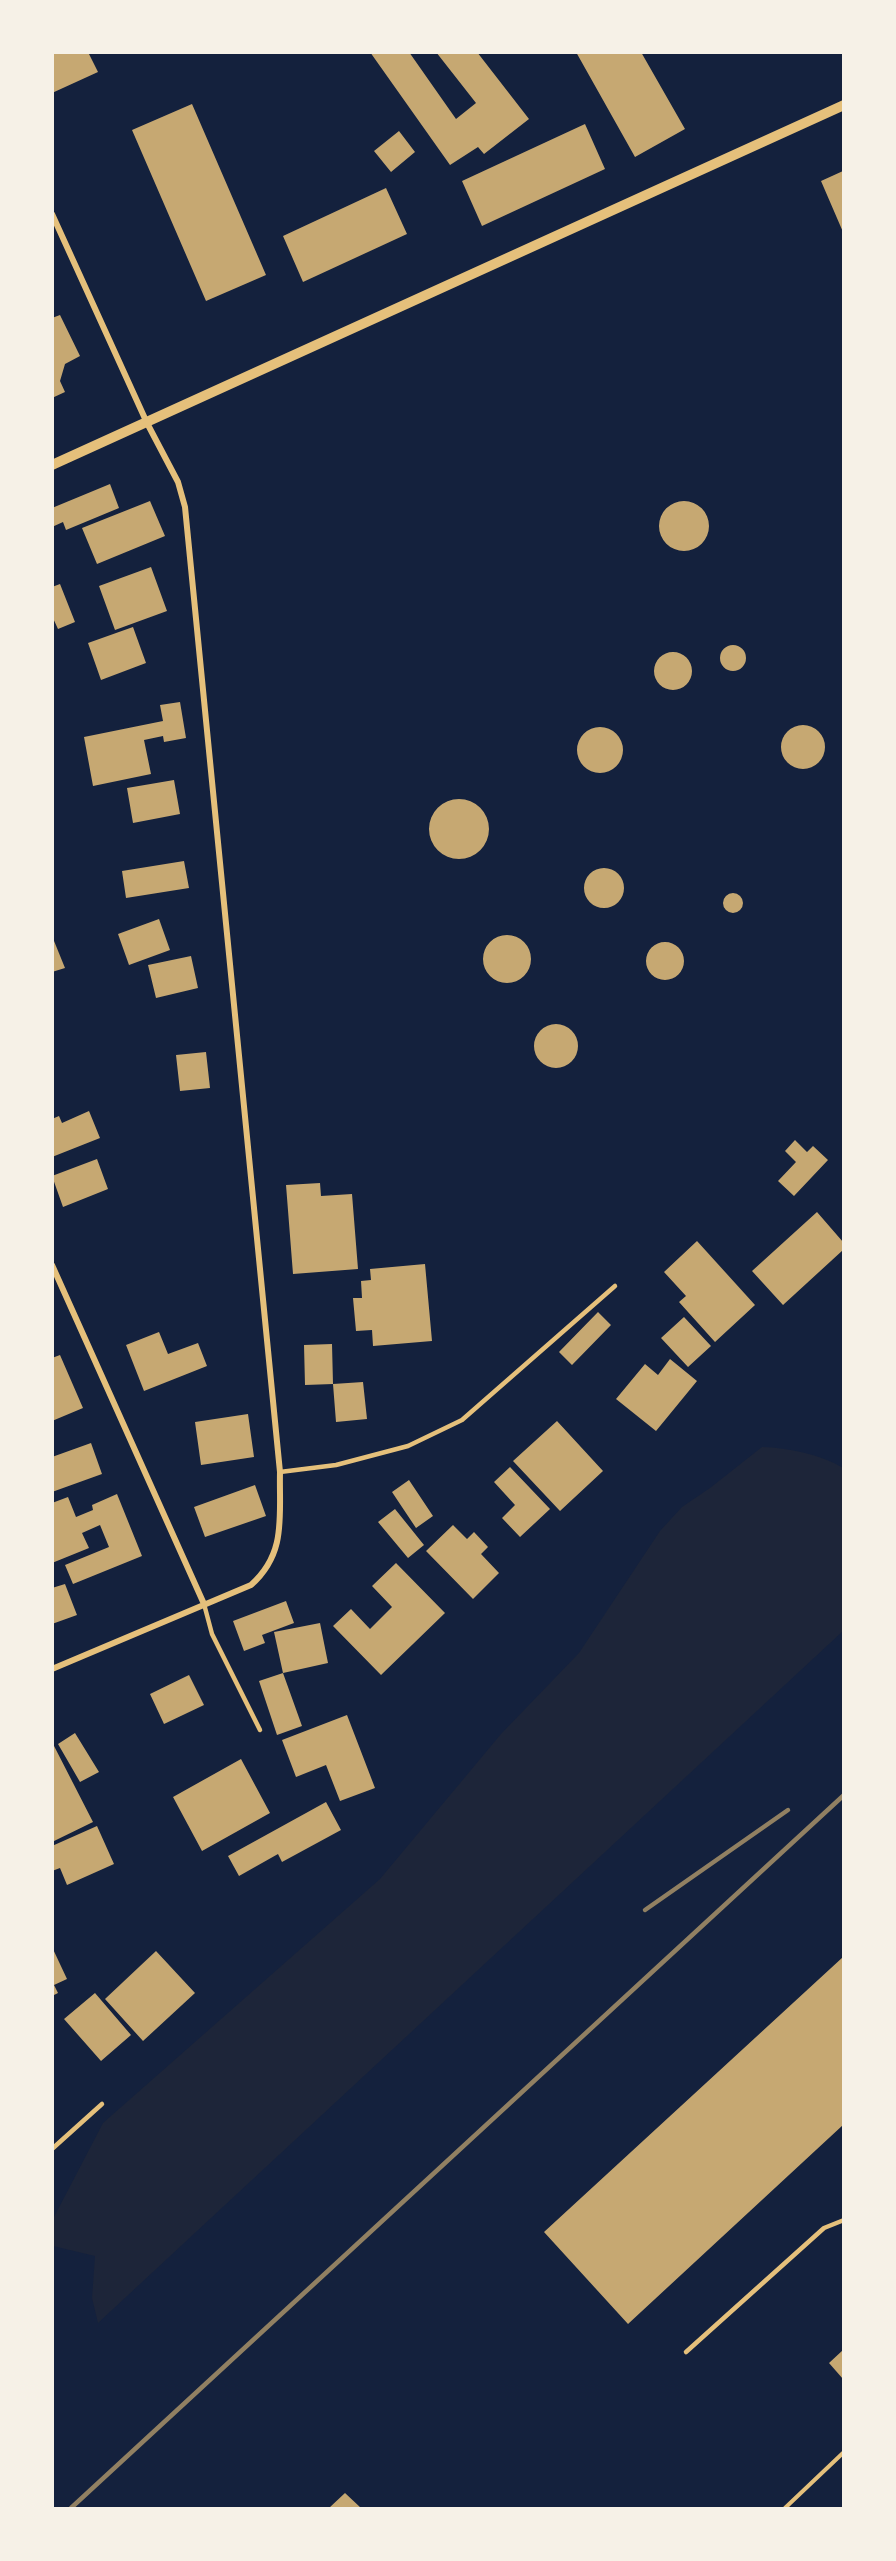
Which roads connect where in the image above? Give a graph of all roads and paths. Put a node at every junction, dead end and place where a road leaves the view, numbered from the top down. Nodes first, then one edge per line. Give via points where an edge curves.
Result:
1 (843, 105) edge
2 (52, 214) edge
3 (147, 423) junction
4 (52, 465) edge
5 (52, 1265) edge
6 (615, 1286) dead end
7 (280, 1472) junction
8 (204, 1604) junction
9 (52, 1669) edge
10 (260, 1730) dead end
11 (102, 2104) dead end
12 (52, 2149) edge
13 (843, 2220) edge
14 (686, 2352) dead end
15 (843, 2452) edge
16 (785, 2508) edge

1 - 3 street
2 - 3 street
3 - 4 street
3 - 7 street via 178,482 185,507
5 - 8 street
6 - 7 lane via 462,1420 408,1446 336,1465
7 - 8 street via 279,1539 270,1564 251,1585
8 - 9 street
8 - 10 lane via 212,1634
11 - 12 lane
13 - 14 lane via 824,2228
15 - 16 path

